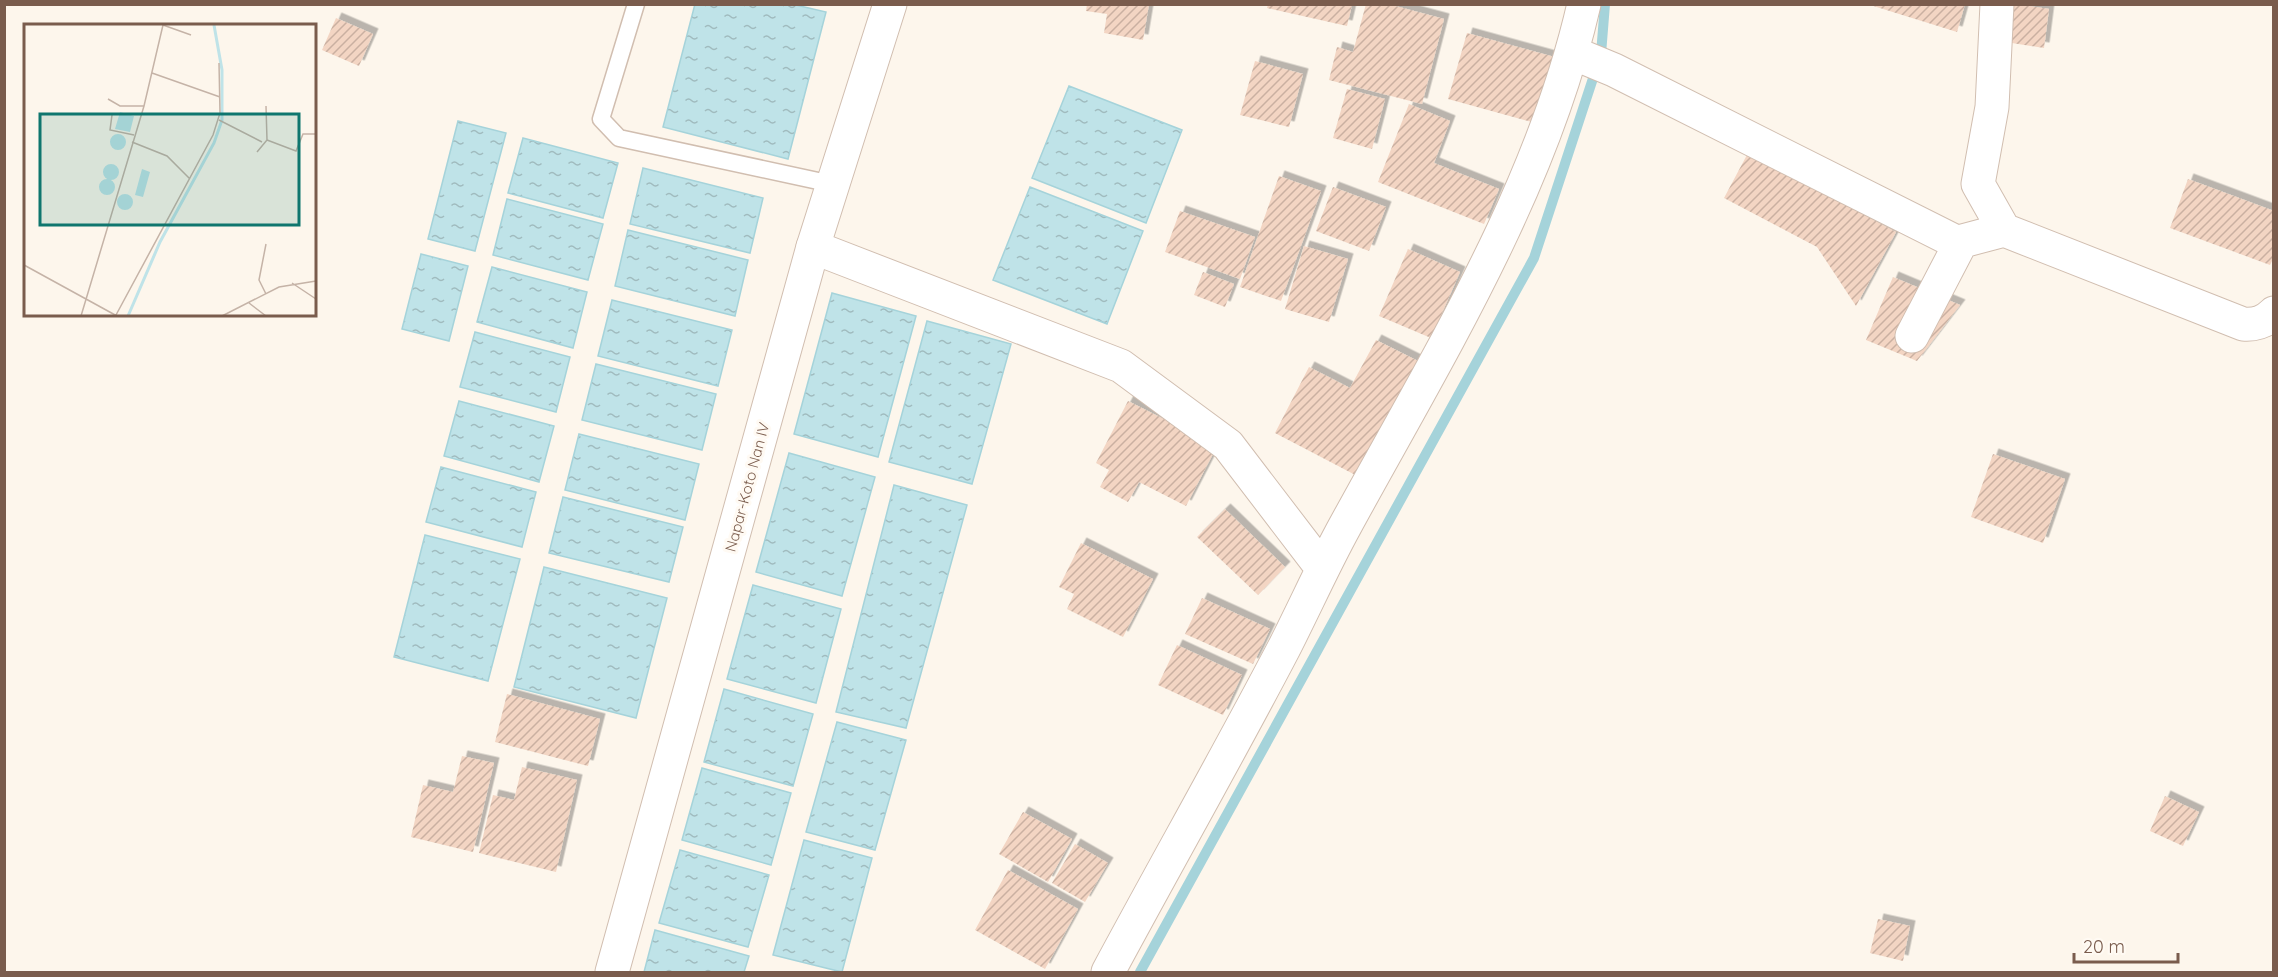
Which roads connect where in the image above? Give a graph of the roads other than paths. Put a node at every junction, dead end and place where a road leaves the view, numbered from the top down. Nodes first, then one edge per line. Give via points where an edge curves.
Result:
1 (636, 4) edge
2 (890, 4) edge
3 (1584, 4) edge
4 (1997, 4) edge
5 (1591, 60) junction
6 (832, 184) junction
7 (2004, 230) junction
8 (1960, 244) junction
9 (813, 247) junction
10 (2274, 313) edge
11 (1912, 336) dead end
12 (1322, 568) junction
13 (612, 972) edge
14 (1108, 972) edge

1 - 6 lane via 602,119 619,138
2 - 6 street, Napar-Koto Nan IV
3 - 5 street
4 - 7 street via 1992,107 1978,184
5 - 8 street
5 - 12 street via 1523,187 1482,277
6 - 9 street, Napar-Koto Nan IV
7 - 8 street
7 - 10 street via 2243,324 2254,325
8 - 11 street
9 - 12 street via 1121,366 1228,445
9 - 13 street, Napar-Koto Nan IV
12 - 14 street via 1285,646

